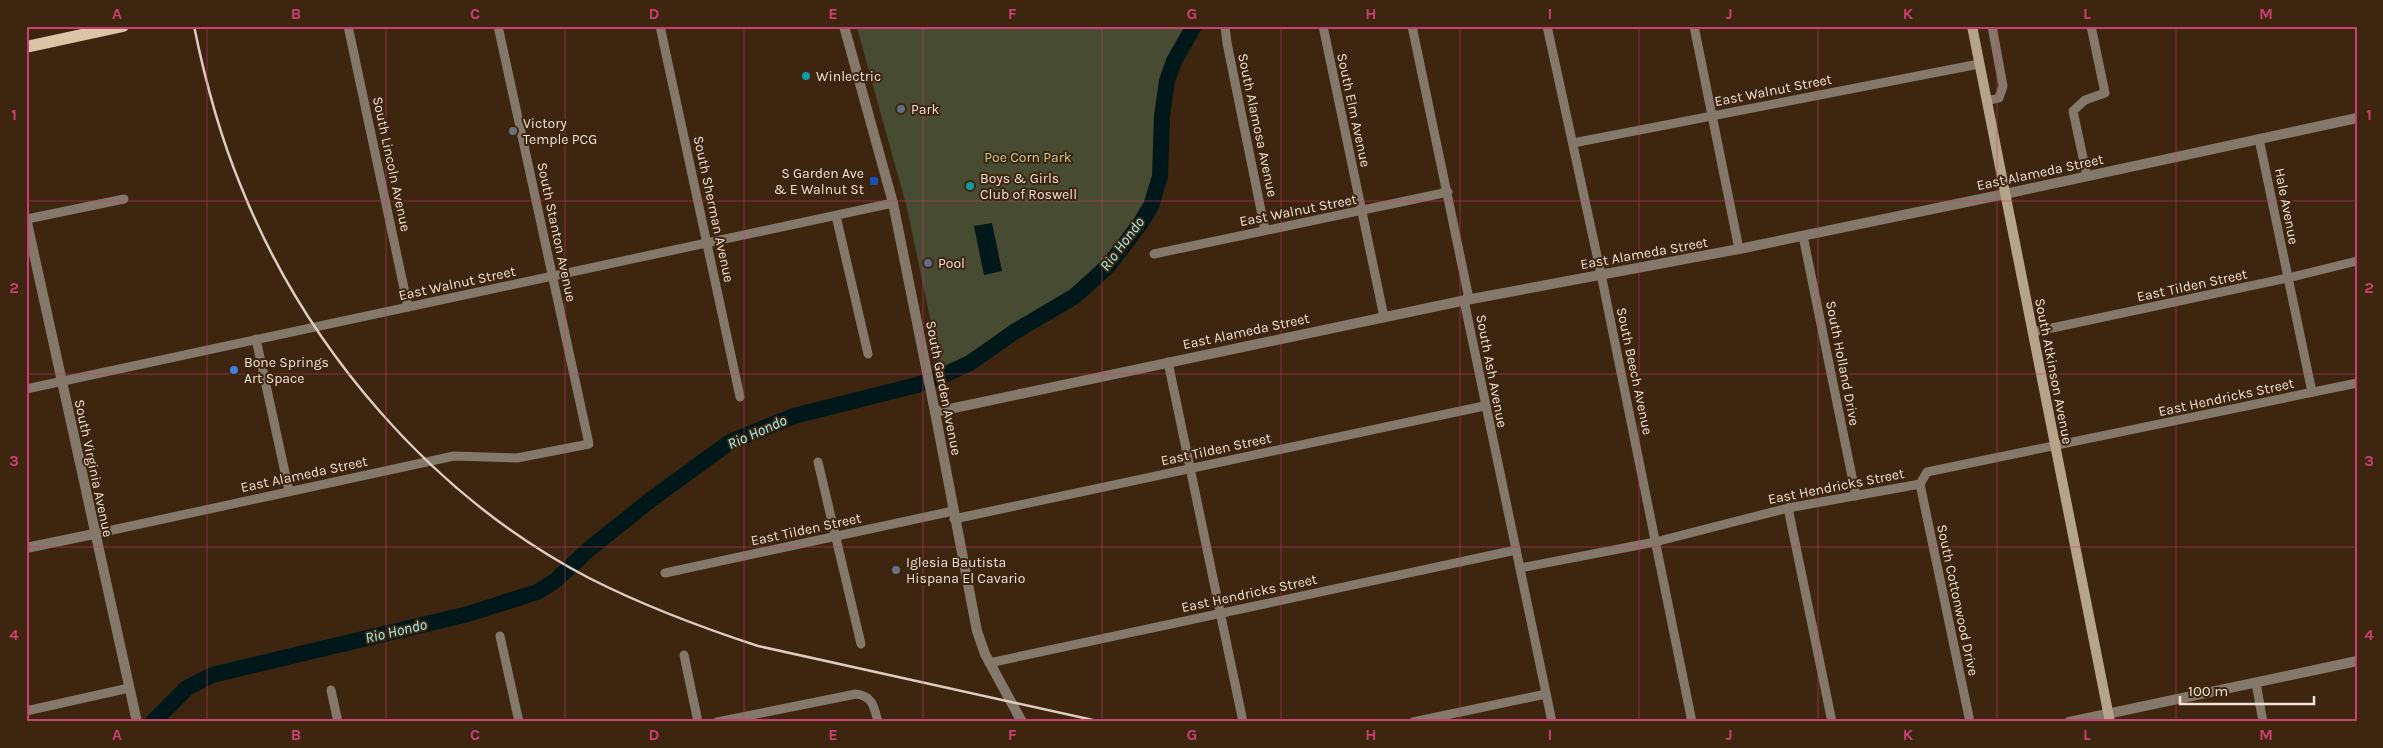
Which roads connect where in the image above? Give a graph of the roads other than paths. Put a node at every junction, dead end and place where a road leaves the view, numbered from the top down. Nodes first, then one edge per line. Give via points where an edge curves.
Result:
1 (123, 26) edge
2 (348, 26) edge
3 (498, 26) edge
4 (660, 26) edge
5 (844, 26) edge
6 (1225, 26) edge
7 (1322, 26) edge
8 (1412, 26) edge
9 (1547, 26) edge
10 (1694, 26) edge
11 (1972, 26) edge
12 (1992, 26) edge
13 (2091, 26) edge
14 (26, 47) edge
15 (1979, 64) junction
16 (1986, 100) junction
17 (1712, 115) junction
18 (2357, 118) edge
19 (2259, 139) junction
20 (1573, 143) junction
21 (2087, 176) junction
22 (1448, 192) junction
23 (2005, 194) junction
24 (124, 198) dead end
25 (893, 203) junction
26 (1361, 211) junction
27 (836, 216) junction
28 (26, 219) edge
29 (1266, 230) junction
30 (1804, 236) junction
31 (708, 243) junction
32 (1739, 249) junction
33 (1154, 254) dead end
34 (2357, 261) edge
35 (1601, 274) junction
36 (553, 277) junction
37 (2288, 278) junction
38 (1466, 300) junction
39 (408, 307) junction
40 (1384, 317) junction
41 (2033, 332) junction
42 (256, 339) junction
43 (868, 354) dead end
44 (1168, 362) junction
45 (61, 382) junction
46 (2357, 383) edge
47 (26, 389) edge
48 (2312, 392) junction
49 (740, 397) dead end
50 (1484, 406) junction
51 (936, 412) junction
52 (589, 444) joint
53 (2055, 447) junction
54 (818, 462) dead end
55 (1190, 469) junction
56 (1920, 484) junction
57 (289, 491) junction
58 (1856, 496) junction
59 (1788, 508) junction
60 (954, 515) junction
61 (94, 534) junction
62 (836, 536) junction
63 (1655, 542) junction
64 (26, 548) edge
65 (1516, 550) junction
66 (1520, 568) junction
67 (665, 574) dead end
68 (1221, 613) junction
69 (500, 636) dead end
70 (861, 644) dead end
71 (684, 655) dead end
72 (2357, 661) edge
73 (990, 663) junction
74 (2256, 683) junction
75 (129, 688) junction
76 (331, 690) dead end
77 (1546, 694) junction
78 (26, 711) edge
79 (2109, 718) edge
80 (137, 722) edge
81 (338, 722) edge
82 (519, 722) edge
83 (698, 722) edge
84 (717, 722) edge
85 (878, 722) edge
86 (1022, 722) edge
87 (1243, 722) edge
88 (1413, 722) edge
89 (1552, 722) edge
90 (1692, 722) edge
91 (1832, 722) edge
92 (1970, 722) edge
93 (2069, 722) edge
94 (2263, 722) edge

1 - 14 main road
2 - 39 street, South Lincoln Avenue
3 - 36 street, South Stanton Avenue
4 - 31 street, South Sherman Avenue
5 - 25 street, South Garden Avenue
6 - 29 street, South Alamosa Avenue
7 - 26 street, South Elm Avenue
8 - 22 street, South Ash Avenue
9 - 20 street, South Beech Avenue
10 - 17 street
11 - 15 main road, South Atkinson Avenue
12 - 16 street via 2003,86 1999,98
13 - 21 street via 2105,93 2085,100 2073,112
15 - 16 main road, South Atkinson Avenue
15 - 17 street, East Walnut Street
16 - 23 main road, South Atkinson Avenue
17 - 20 street, East Walnut Street
17 - 32 street
18 - 19 street, East Alameda Street
19 - 21 street, East Alameda Street
19 - 37 street, Hale Avenue
20 - 35 street, South Beech Avenue
21 - 23 street, East Alameda Street
22 - 26 street, East Walnut Street
22 - 38 street, South Ash Avenue via 1468,294
23 - 30 street, East Alameda Street
23 - 41 main road, South Atkinson Avenue
24 - 28 street
25 - 27 street, East Walnut Street
25 - 51 street, South Garden Avenue
26 - 29 street, East Walnut Street
26 - 40 street, South Elm Avenue
27 - 31 street, East Walnut Street
27 - 43 street
28 - 45 street, South Virginia Avenue
29 - 33 street, East Walnut Street
30 - 32 street, East Alameda Street
30 - 58 street, South Holland Drive
31 - 36 street, East Walnut Street
31 - 49 street, South Sherman Avenue
32 - 35 street, East Alameda Street
34 - 37 street, East Tilden Street
35 - 38 street, East Alameda Street
35 - 63 street, South Beech Avenue
36 - 39 street, East Walnut Street
36 - 52 street, South Stanton Avenue
37 - 41 street, East Tilden Street
37 - 48 street, Hale Avenue
38 - 40 street, East Alameda Street
38 - 50 street, South Ash Avenue via 1464,305
39 - 42 street, East Walnut Street
40 - 44 street, East Alameda Street
41 - 53 main road, South Atkinson Avenue
42 - 45 street, East Walnut Street
42 - 57 street
44 - 51 street, East Alameda Street
44 - 55 street
45 - 47 street, East Walnut Street
45 - 61 street, South Virginia Avenue
46 - 48 street, East Hendricks Street
48 - 53 street, East Hendricks Street
50 - 55 street, East Tilden Street
50 - 65 street, South Ash Avenue
51 - 60 street, South Garden Avenue
52 - 57 street, East Alameda Street via 517,458 454,456
53 - 56 street, East Hendricks Street via 1927,472
53 - 79 main road, South Atkinson Avenue
54 - 62 street
55 - 60 street, East Tilden Street
55 - 68 street
56 - 58 street, East Hendricks Street
56 - 92 street, South Cottonwood Drive
57 - 61 street, East Alameda Street
58 - 59 street, East Hendricks Street
59 - 63 street, East Hendricks Street
59 - 91 street
60 - 62 street, East Tilden Street
60 - 73 street, South Garden Avenue via 977,631
61 - 64 street, East Alameda Street
61 - 75 street, South Virginia Avenue
62 - 67 street, East Tilden Street
62 - 70 street
63 - 66 street, East Hendricks Street
63 - 90 street, South Beech Avenue
65 - 66 street, South Ash Avenue
65 - 68 street, East Hendricks Street
66 - 77 street, South Ash Avenue
68 - 73 street, East Hendricks Street
68 - 87 street
69 - 82 street
71 - 83 street
72 - 74 street
73 - 86 street, South Garden Avenue
74 - 79 street
74 - 94 street
75 - 78 street
75 - 80 street, South Virginia Avenue
76 - 81 street
77 - 88 street
77 - 89 street, South Ash Avenue
79 - 93 street
84 - 85 street via 856,694 867,696

